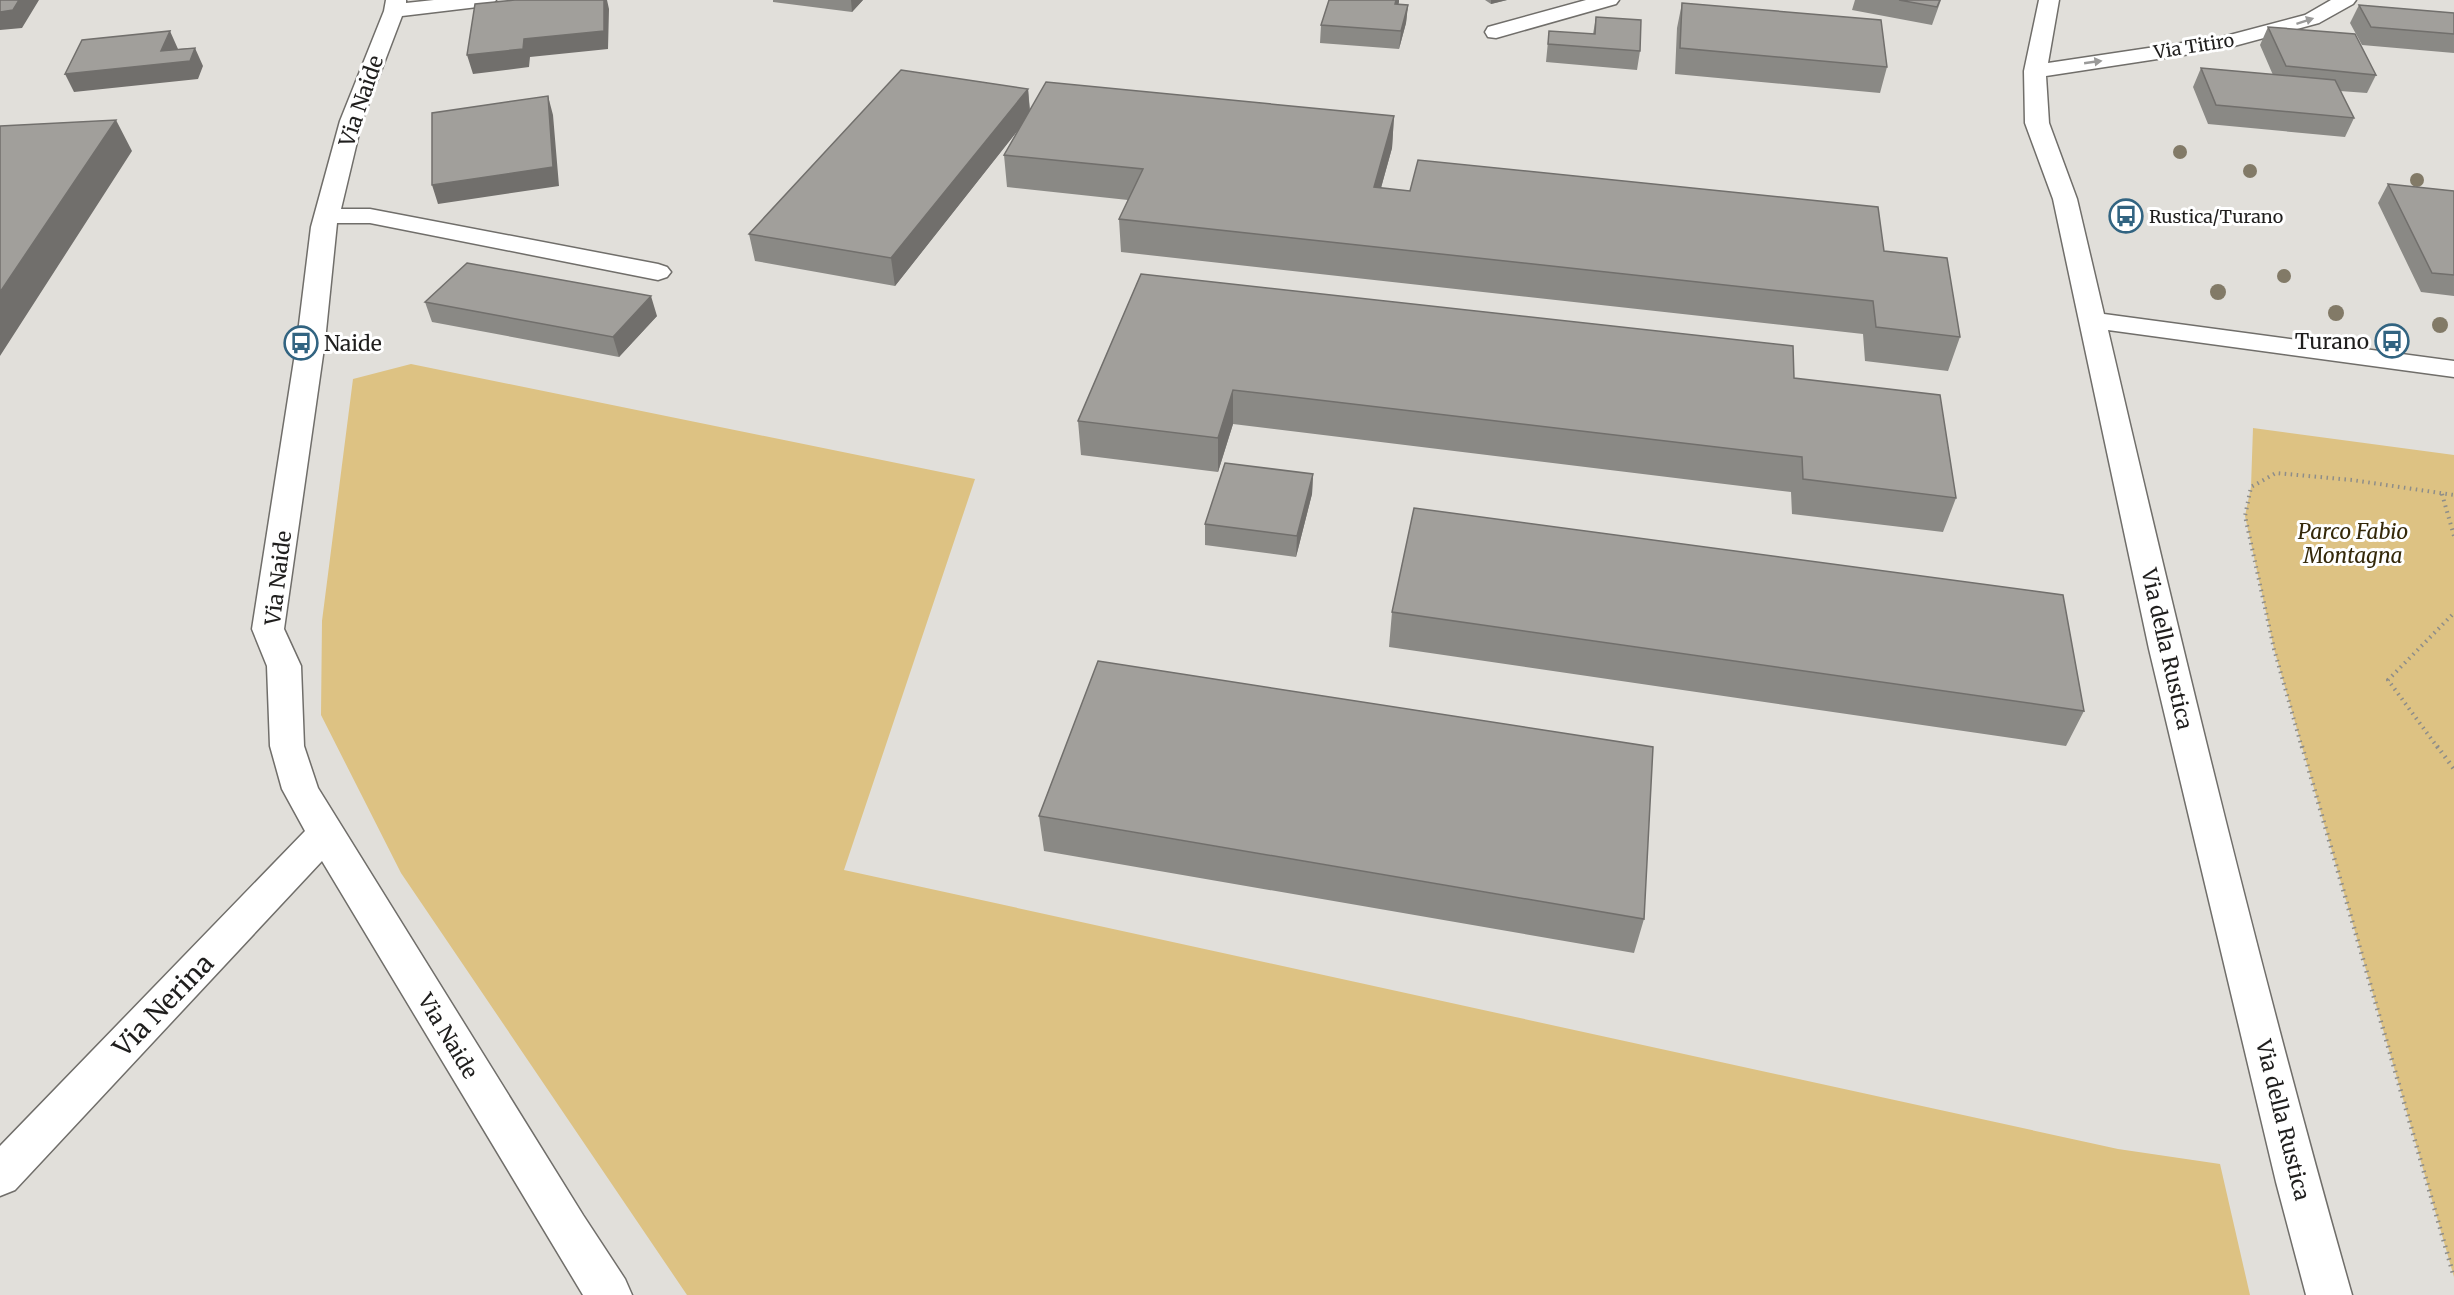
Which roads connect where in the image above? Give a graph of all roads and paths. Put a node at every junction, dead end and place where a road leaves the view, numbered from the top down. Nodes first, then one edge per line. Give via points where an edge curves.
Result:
1 (486, 0) edge
2 (1609, 0) edge
3 (2049, 0) edge
4 (2346, 0) edge
5 (395, 5) edge
6 (1496, 32) dead end
7 (2035, 71) junction
8 (328, 216) junction
9 (658, 272) dead end
10 (2092, 320) junction
11 (2454, 369) edge
12 (2442, 494) junction
13 (2454, 495) edge
14 (2454, 536) edge
15 (2454, 613) edge
16 (2454, 769) edge
17 (325, 834) junction
18 (0, 1176) edge
19 (2454, 1277) edge
20 (609, 1295) edge
21 (2329, 1295) edge

1 - 5 street
2 - 6 street
3 - 7 street, Via della Rustica
7 -> 4 street, Via Titiro via 2223,43 2312,19
5 - 8 street, Via Naide via 351,121
7 - 10 street, Via della Rustica via 2037,123 2065,199
8 - 9 street via 370,216
8 - 17 street, Via Naide via 268,629 284,666 287,747 300,789
10 - 11 street
10 - 21 street, Via della Rustica via 2166,649
12 - 13 path
12 - 14 path
12 - 19 path via 2276,473 2251,487 2245,516 2274,649
15 - 16 path via 2388,680
17 - 18 street, Via Nerina
17 - 20 street, Via Naide

